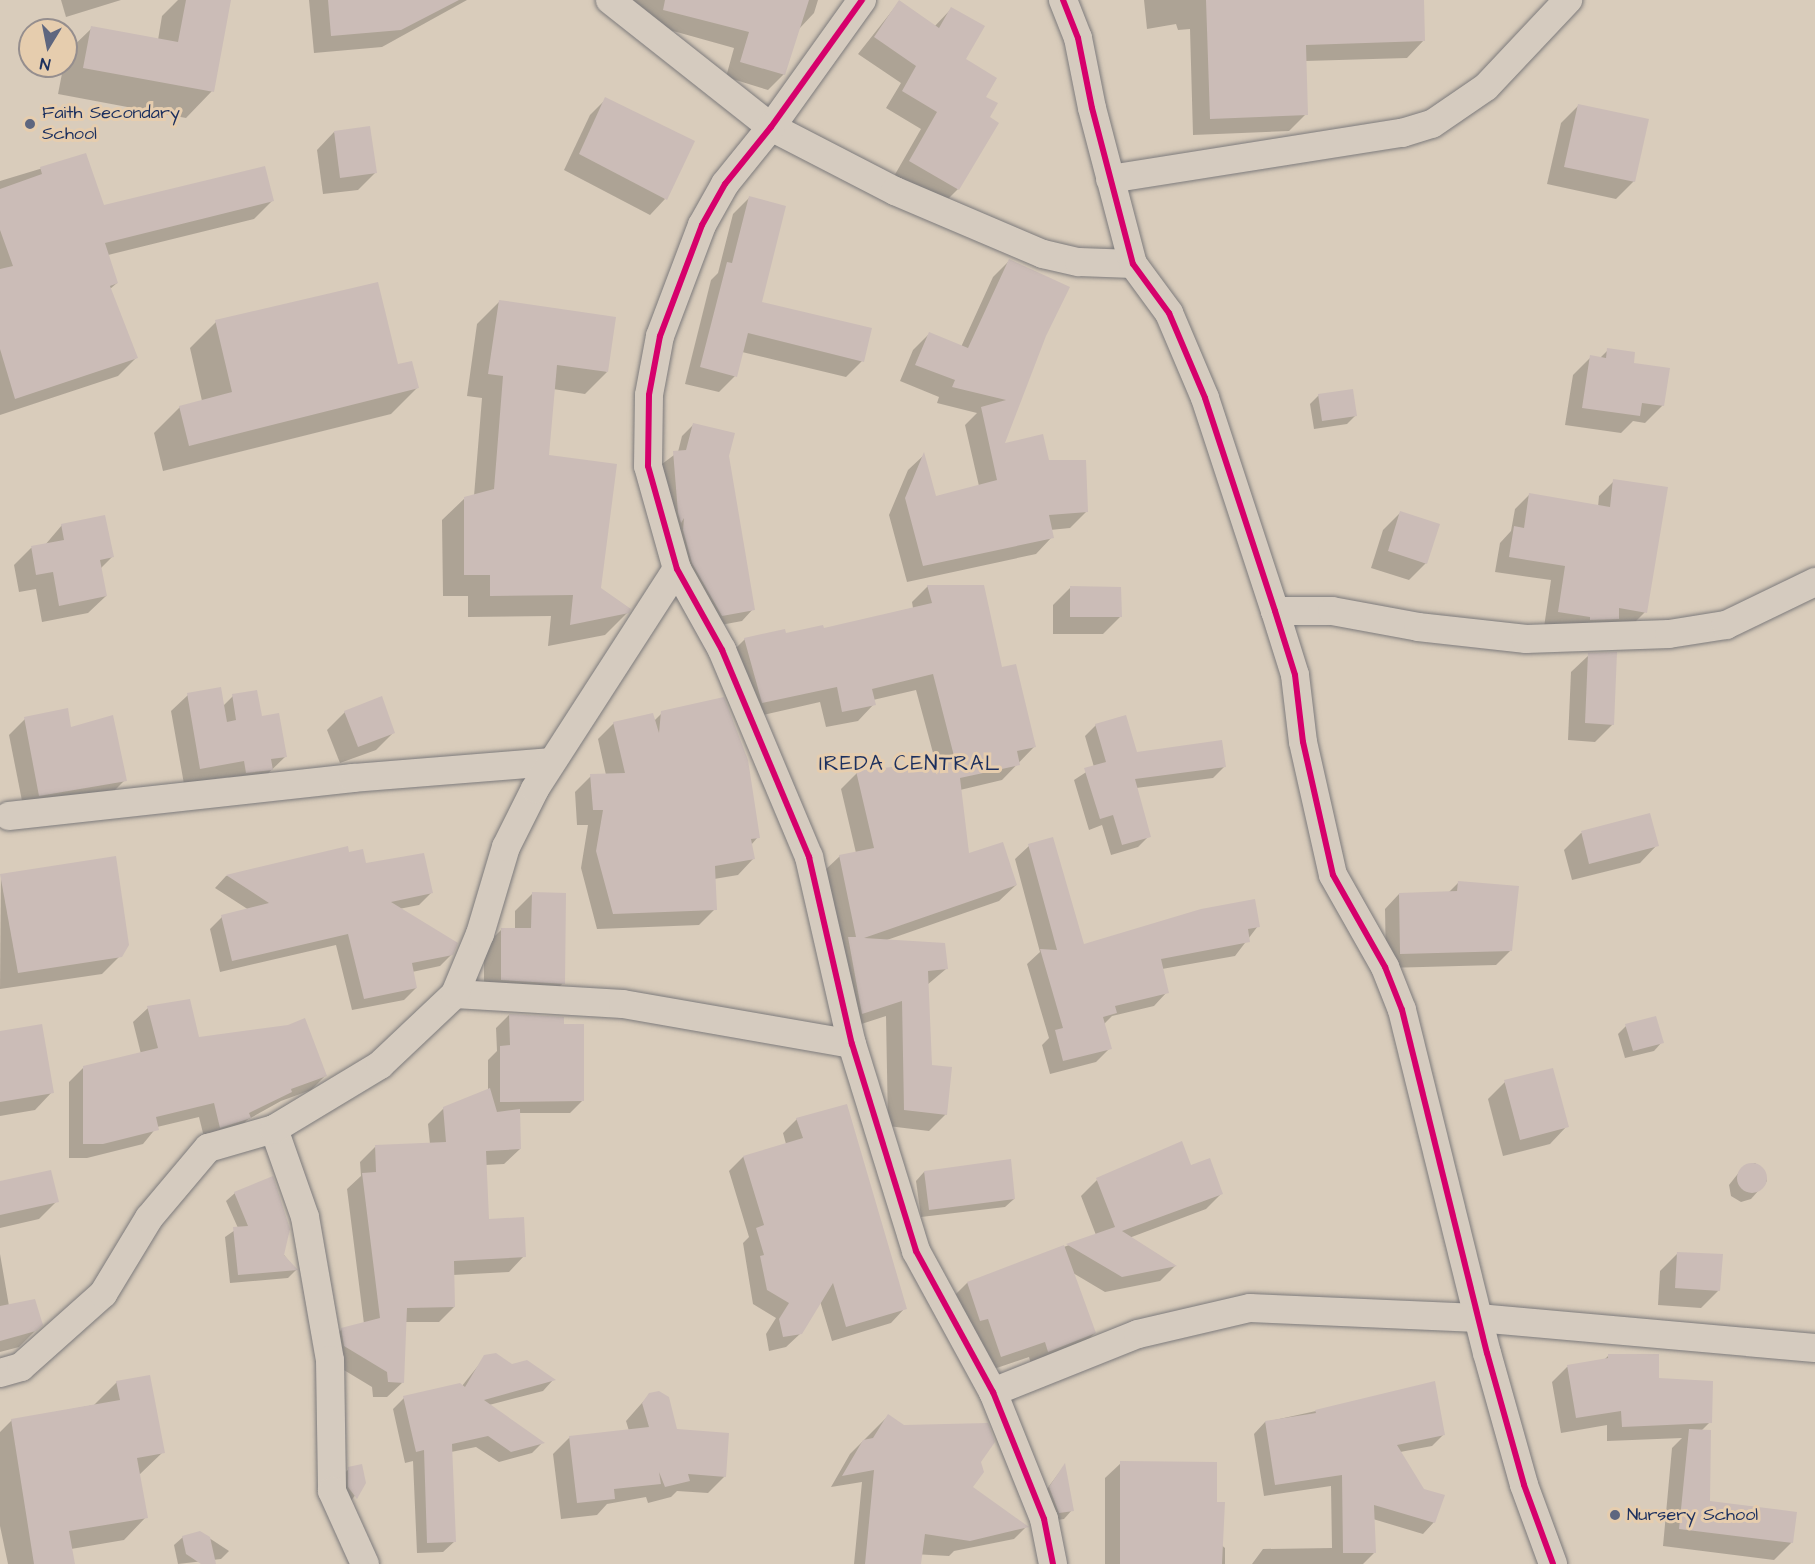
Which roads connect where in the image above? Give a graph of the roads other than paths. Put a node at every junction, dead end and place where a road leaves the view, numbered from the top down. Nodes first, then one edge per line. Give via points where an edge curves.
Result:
1 (610, 0) edge
2 (862, 0) edge
3 (1063, 0) edge
4 (1568, 0) edge
5 (771, 127) junction
6 (1110, 179) junction
7 (1132, 264) junction
8 (677, 569) junction
9 (1815, 582) edge
10 (1275, 611) junction
11 (550, 762) junction
12 (9, 816) dead end
13 (455, 994) junction
14 (852, 1044) junction
15 (274, 1129) junction
16 (1478, 1318) junction
17 (1815, 1348) edge
18 (0, 1373) edge
19 (993, 1392) junction
20 (365, 1564) edge
21 (1053, 1564) edge
22 (1553, 1564) edge

1 - 5 street
2 - 5 street
3 - 6 street via 1078,38
4 - 6 street via 1486,87 1432,124 1402,133
5 - 7 street via 895,191 1043,254 1079,262
5 - 8 street via 725,183 702,225 660,336 649,395 648,466
6 - 7 street
7 - 10 street via 1169,313 1205,398
8 - 11 street
8 - 14 street via 722,650 809,857
9 - 10 street via 1726,625 1636,635 1526,639 1418,627 1332,611
10 - 16 street via 1295,675 1303,742 1334,874 1385,967 1402,1011
11 - 12 street via 353,778
11 - 13 street via 506,846 480,934
13 - 14 street via 622,1004
13 - 15 street via 380,1065
14 - 19 street via 916,1251
15 - 18 street via 208,1148 149,1218 103,1294 21,1367
15 - 20 street via 305,1217 330,1360 332,1491
16 - 17 street
16 - 19 street via 1250,1308 1138,1334
16 - 22 street via 1524,1485
19 - 21 street via 1044,1519

